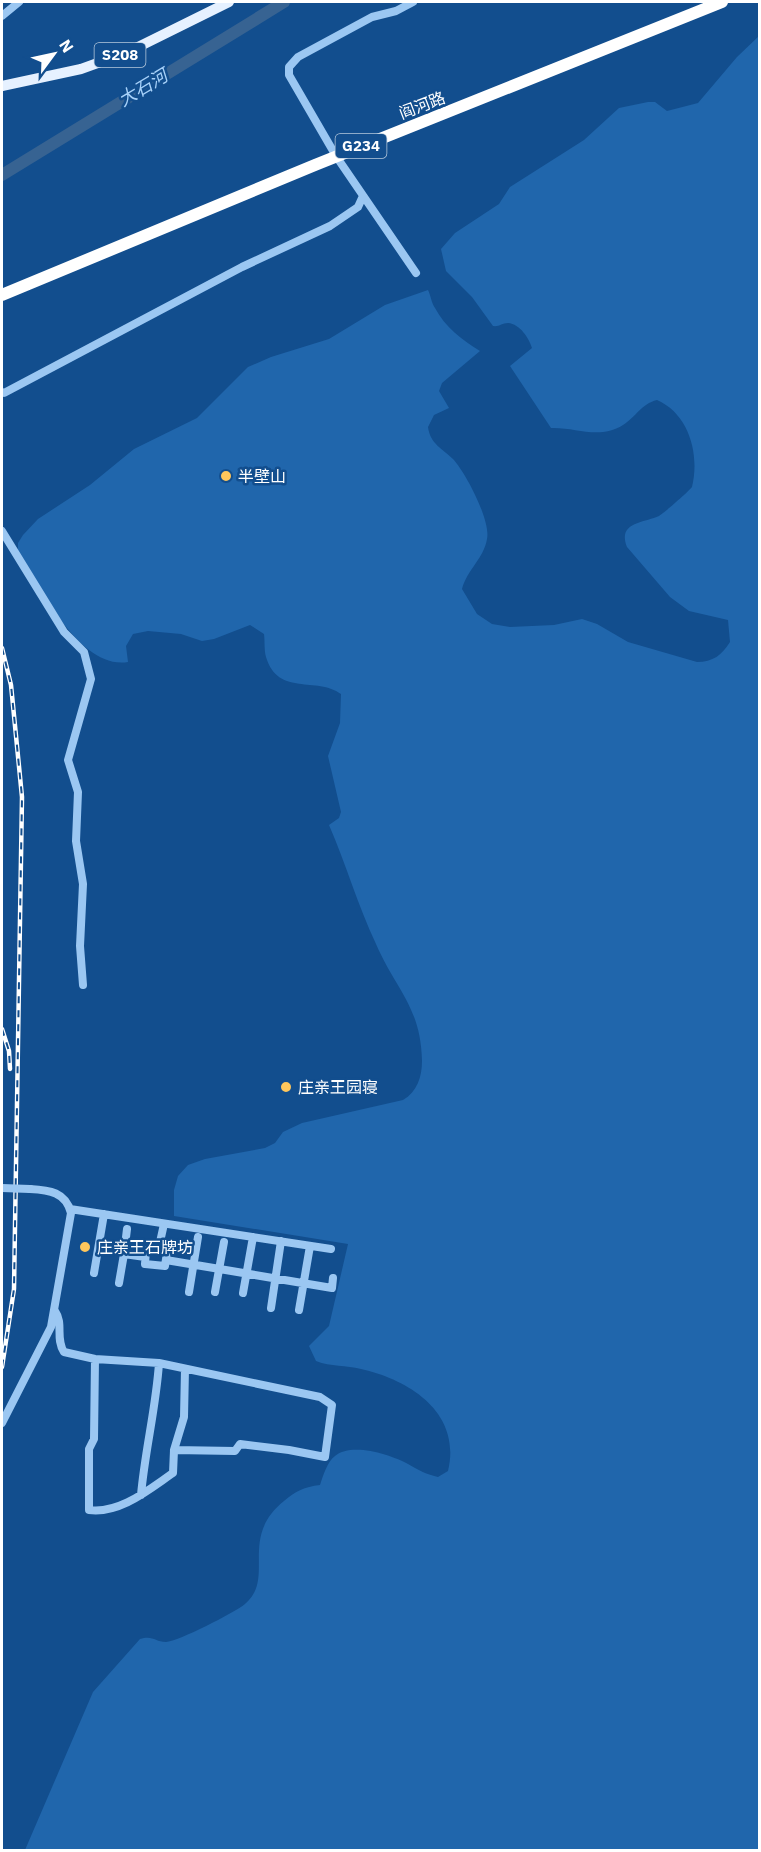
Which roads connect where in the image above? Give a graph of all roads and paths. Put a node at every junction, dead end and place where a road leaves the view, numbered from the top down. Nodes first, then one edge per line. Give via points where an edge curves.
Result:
1 (20, 2) edge
2 (229, 2) edge
3 (413, 2) edge
4 (722, 2) edge
5 (2, 16) edge
6 (2, 86) edge
7 (336, 156) junction
8 (363, 196) junction
9 (416, 273) dead end
10 (2, 295) edge
11 (2, 392) edge
12 (2, 531) edge
13 (83, 985) dead end
14 (2, 1188) edge
15 (70, 1209) junction
16 (104, 1214) junction
17 (164, 1224) junction
18 (127, 1230) dead end
19 (198, 1237) dead end
20 (253, 1237) junction
21 (281, 1241) junction
22 (224, 1242) dead end
23 (310, 1246) junction
24 (331, 1249) dead end
25 (158, 1251) junction
26 (124, 1254) junction
27 (146, 1257) junction
28 (166, 1260) junction
29 (193, 1265) junction
30 (219, 1269) junction
31 (94, 1273) dead end
32 (247, 1274) junction
33 (333, 1278) dead end
34 (275, 1279) junction
35 (118, 1283) dead end
36 (304, 1283) junction
37 (189, 1292) dead end
38 (215, 1292) dead end
39 (243, 1293) dead end
40 (271, 1308) dead end
41 (299, 1310) dead end
42 (56, 1311) junction
43 (94, 1359) junction
44 (159, 1363) junction
45 (185, 1368) junction
46 (2, 1423) edge
47 (174, 1450) junction
48 (141, 1495) junction

1 - 5 street
2 - 6 main road, S208 via 128,52 81,69
3 - 7 street via 372,17 298,57 290,67 289,75
4 - 7 highway, 阎河路 / G234
7 - 8 street
7 - 10 highway, 阎河路 / G234
8 - 9 street
8 - 11 street via 358,207 330,226 242,267
12 - 13 street via 64,632 84,652 91,679 68,760 78,792 76,841 83,884
14 - 15 street, bridge via 52,1191 65,1199
15 - 16 street
15 - 42 street
16 - 17 street
16 - 31 street
17 - 20 street
17 - 25 street
18 - 26 street
19 - 29 street
20 - 21 street
20 - 32 street
21 - 23 street
21 - 34 street
22 - 30 street
23 - 24 street
23 - 36 street
25 - 27 street via 147,1250
25 - 28 street via 167,1252
26 - 27 street
26 - 35 street
27 - 28 street via 145,1264 165,1266
28 - 29 street
29 - 30 street
29 - 37 street
30 - 32 street
30 - 38 street
32 - 34 street
32 - 39 street
33 - 36 street via 332,1288
34 - 36 street
34 - 40 street
36 - 41 street
42 - 43 street via 60,1318 58,1343 64,1352
42 - 46 street
43 - 44 street
43 - 48 street via 94,1439 89,1449 88,1510 105,1512
44 - 45 street
44 - 48 street
45 - 47 street via 184,1417
45 - 47 street via 320,1397 332,1405 325,1457 240,1444 235,1451
47 - 48 street via 173,1473

